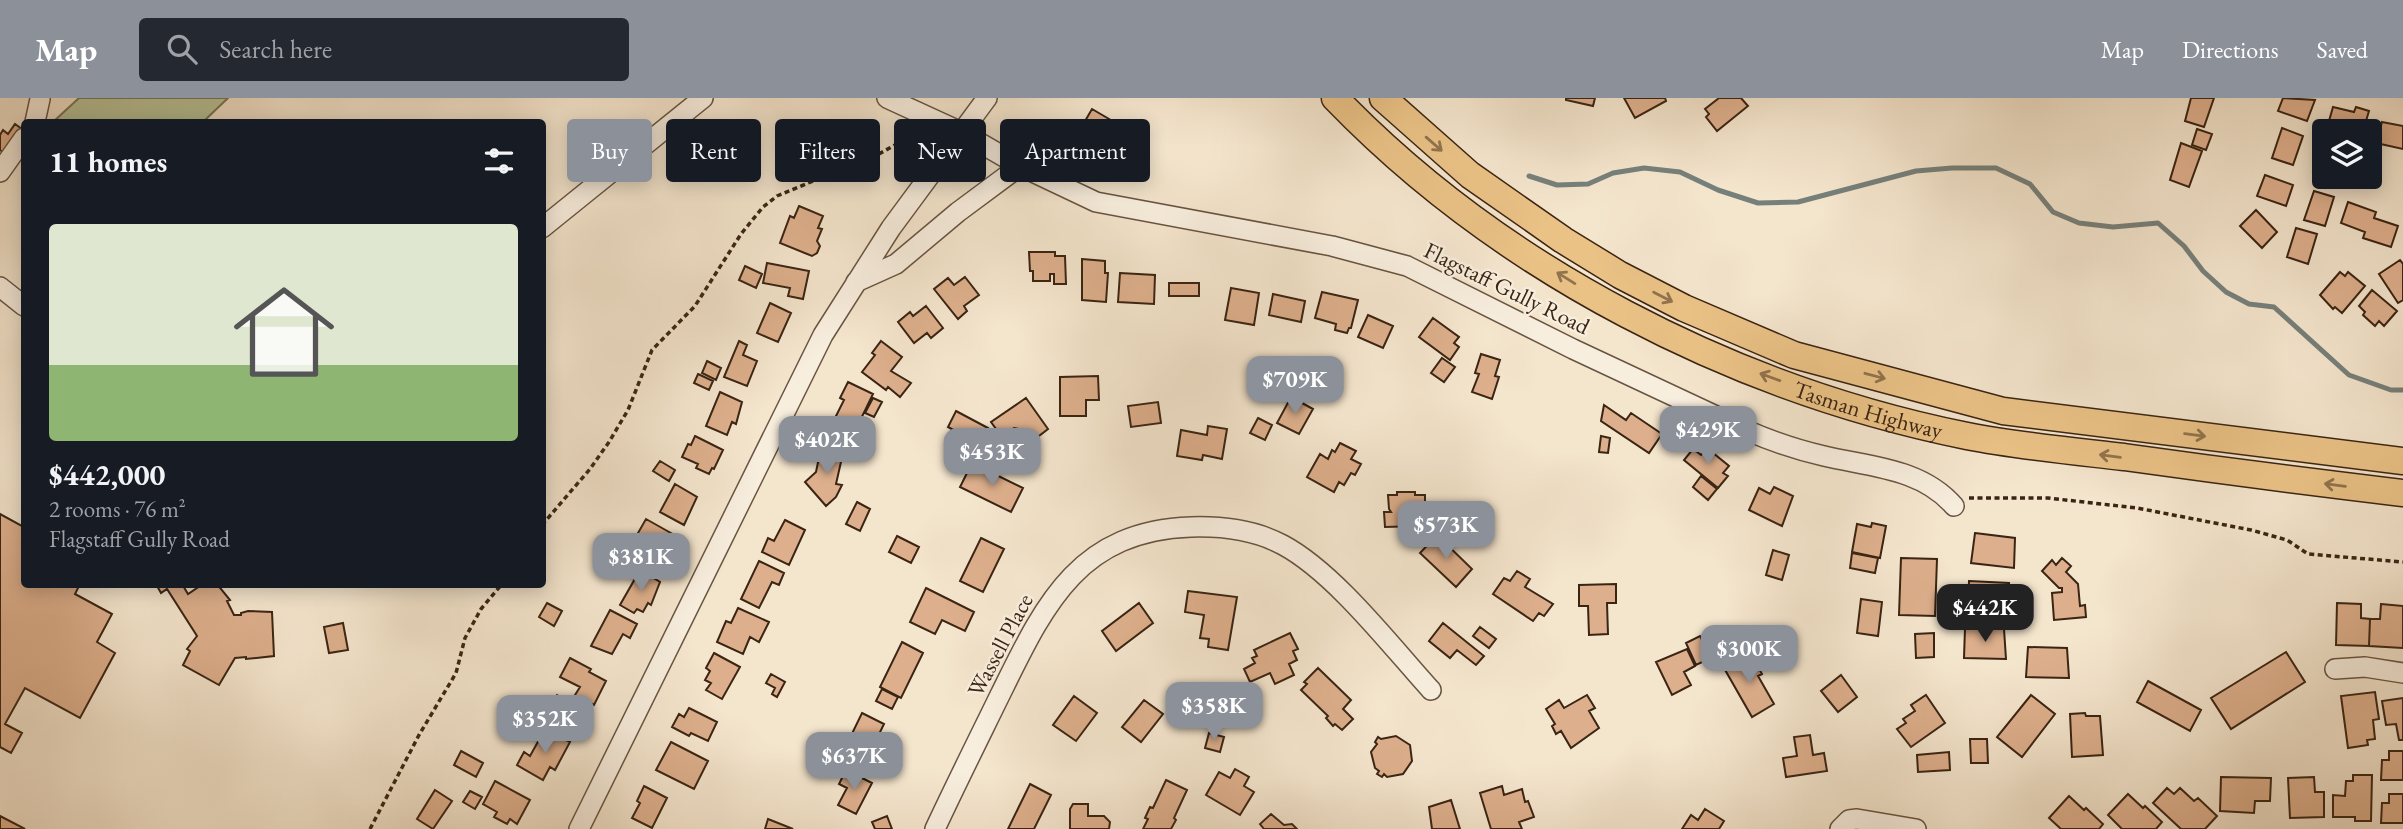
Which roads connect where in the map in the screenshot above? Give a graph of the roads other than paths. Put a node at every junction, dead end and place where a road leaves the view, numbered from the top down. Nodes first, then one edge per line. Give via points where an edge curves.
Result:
1 (703, 98) edge
2 (887, 98) edge
3 (987, 98) edge
4 (1335, 98) edge
5 (1383, 98) edge
6 (40, 99) edge
7 (36, 119) edge
8 (933, 119) edge
9 (971, 119) edge
10 (21, 142) edge
11 (0, 172) edge
12 (1000, 181) edge
13 (926, 182) edge
14 (1053, 182) edge
15 (546, 225) edge
16 (855, 282) junction
17 (0, 286) edge
18 (21, 304) edge
19 (2403, 461) edge
20 (2403, 493) edge
21 (1954, 506) road end
22 (2335, 669) dead end
23 (2403, 673) edge
24 (1432, 690) dead end
25 (581, 828) edge
26 (935, 829) edge
27 (1840, 829) edge
28 (1916, 829) edge

1 - 15 street
2 - 8 street, Flagstaff Gully Road
3 - 9 street
20 -> 4 highway, Tasman Highway via 1968,436 1852,407 1736,365 1608,305 1484,227 1415,172
5 -> 19 highway, Tasman Highway via 1470,176 1563,240 1684,308 1794,355 2003,411
6 - 7 street
10 - 11 street
12 - 16 street via 896,264
13 - 16 street
14 - 21 street, Flagstaff Gully Road via 1116,207 1332,246 1407,266 1746,430 1823,456 1903,472 1929,484
16 - 25 street via 798,384
17 - 18 street
22 - 23 street via 2365,667
24 - 26 street, Wassell Place via 1339,590 1285,546 1235,529 1174,528 1145,534 1094,557 1059,589 1027,640
27 - 28 street via 1857,819

